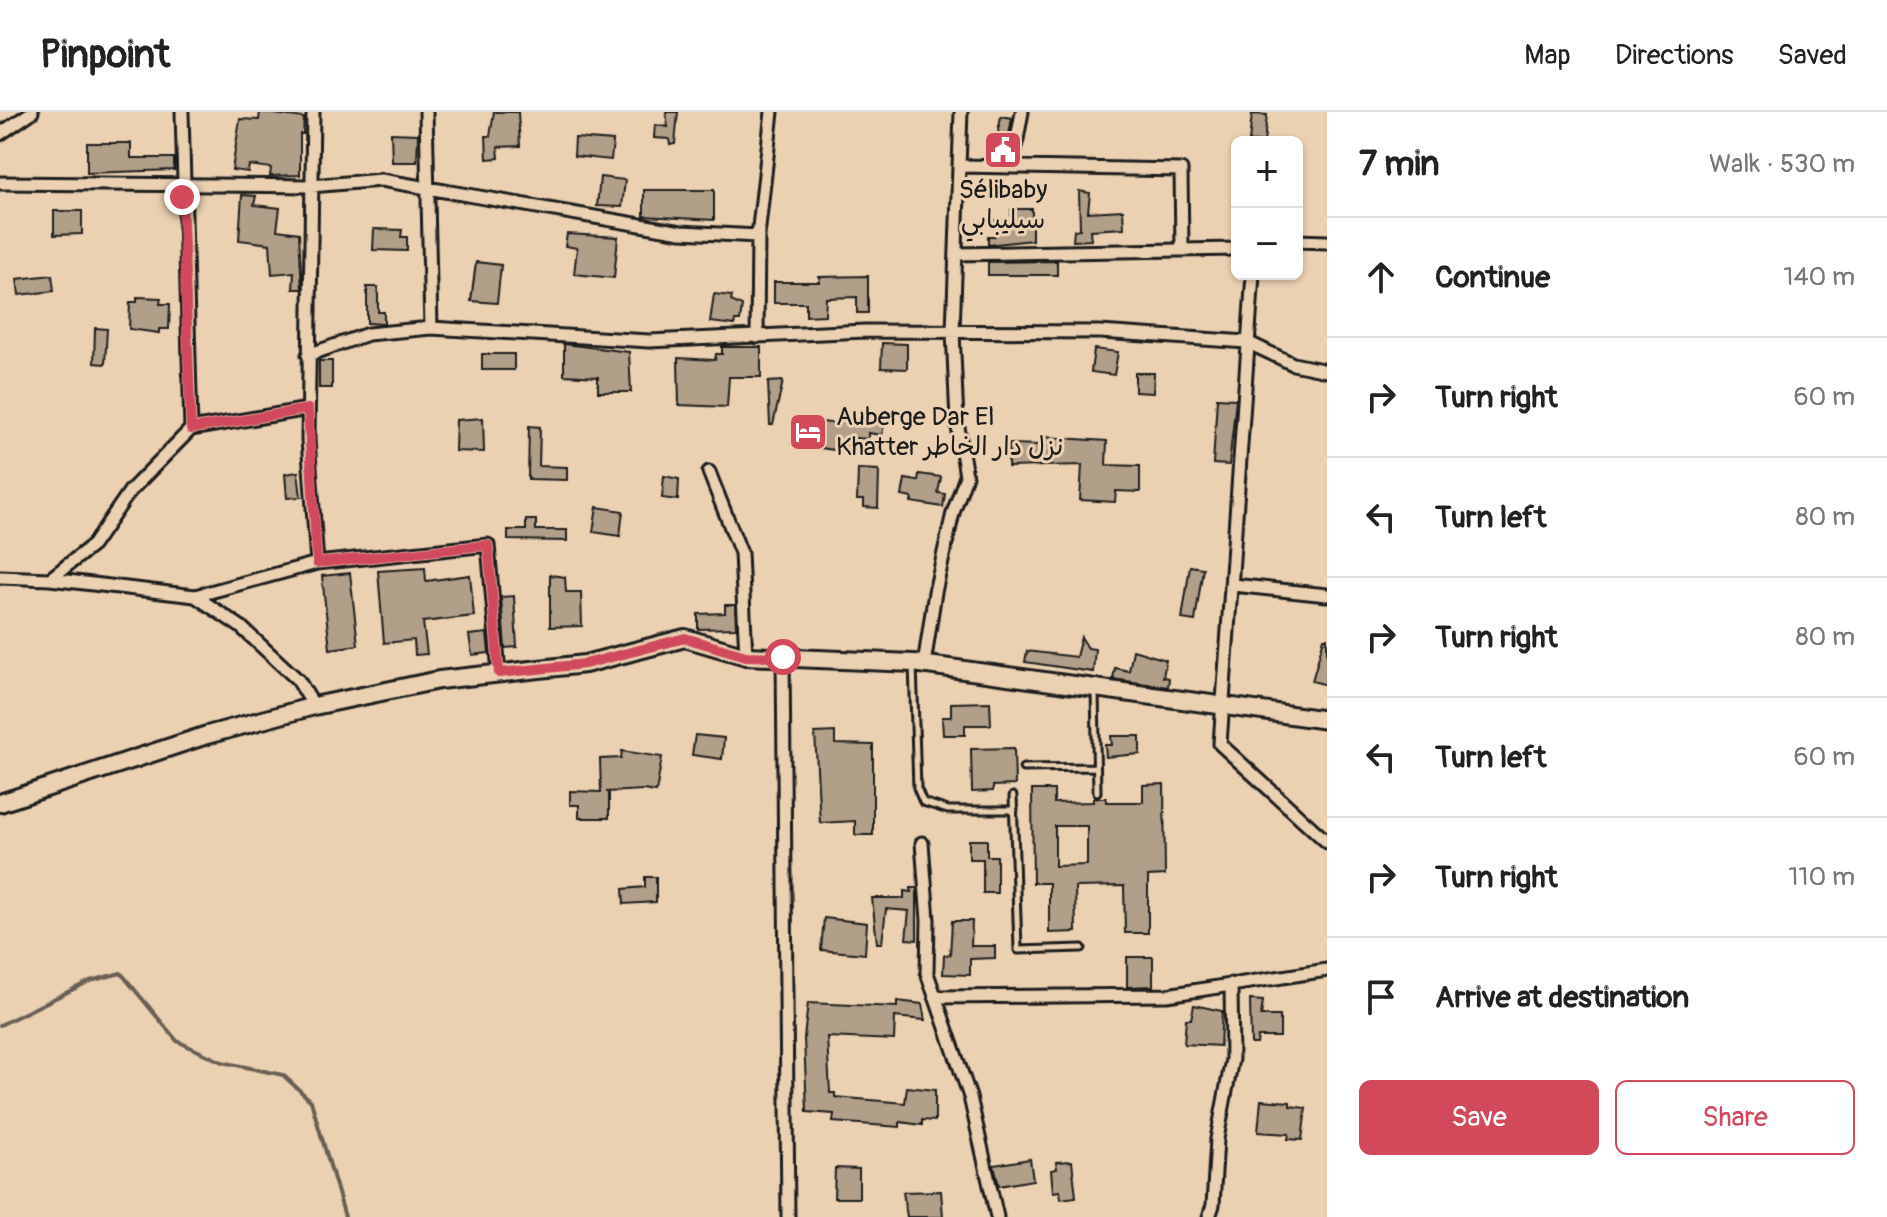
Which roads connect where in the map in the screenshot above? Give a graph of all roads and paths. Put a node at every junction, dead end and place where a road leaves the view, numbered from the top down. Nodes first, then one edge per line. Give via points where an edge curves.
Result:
1 (32, 112) edge
2 (182, 112) edge
3 (313, 112) edge
4 (426, 112) edge
5 (772, 112) edge
6 (961, 112) edge
7 (1022, 112) edge
8 (0, 134) edge
9 (959, 166) junction
10 (1012, 167) junction
11 (0, 183) edge
12 (182, 184) junction
13 (311, 186) junction
14 (427, 188) junction
15 (758, 236) junction
16 (1303, 241) edge
17 (1327, 242) edge
18 (1182, 248) junction
19 (1231, 249) edge
20 (956, 254) junction
21 (1252, 280) edge
22 (431, 328) junction
23 (953, 331) junction
24 (757, 337) junction
25 (1247, 342) junction
26 (308, 355) junction
27 (1327, 371) edge
28 (308, 409) junction
29 (191, 429) junction
30 (709, 472) dead end
31 (317, 563) junction
32 (0, 577) edge
33 (50, 579) junction
34 (1233, 585) junction
35 (1327, 595) edge
36 (195, 596) junction
37 (746, 656) junction
38 (783, 657) junction
39 (918, 664) junction
40 (499, 673) junction
41 (1095, 689) junction
42 (1223, 705) junction
43 (314, 706) junction
44 (1327, 720) edge
45 (1096, 767) junction
46 (1023, 768) dead end
47 (1097, 792) dead end
48 (1013, 796) dead end
49 (0, 803) edge
50 (1014, 810) junction
51 (1327, 842) edge
52 (922, 843) dead end
53 (1082, 948) dead end
54 (1327, 970) edge
55 (1231, 984) junction
56 (935, 997) junction
57 (788, 1217) edge
58 (997, 1217) edge
59 (1209, 1217) edge

1 - 8 street
2 - 12 street
3 - 13 street
4 - 14 street
5 - 15 street
6 - 9 street
7 - 10 street
9 - 10 street
9 - 20 street
10 - 18 street via 1181,170
11 - 12 street
12 - 13 street
12 - 29 street
13 - 14 street via 381,180
13 - 26 street
14 - 15 street via 681,232
14 - 22 street
15 - 24 street
16 - 17 street
18 - 19 street
18 - 20 street
20 - 23 street
21 - 25 street
22 - 24 street via 608,340
22 - 26 street via 368,334
23 - 24 street
23 - 25 street via 1100,332
23 - 39 street via 957,421 966,476
25 - 27 street via 1293,364
25 - 34 street
26 - 28 street
28 - 29 street
28 - 31 street
29 - 33 street via 130,491 93,545
30 - 37 street via 741,553
31 - 36 street
31 - 40 street via 488,545
32 - 33 street
33 - 36 street
34 - 35 street
34 - 42 street
36 - 43 street via 241,627 298,680
37 - 38 main road
37 - 40 main road via 685,638 585,664
38 - 39 main road
38 - 57 street
39 - 41 main road
39 - 50 lane via 917,788 923,802 948,810
40 - 43 main road
41 - 42 main road
41 - 45 lane
42 - 44 main road
42 - 51 street via 1220,744
43 - 49 main road
45 - 46 lane
45 - 47 lane
48 - 50 lane
50 - 53 lane via 1018,950
52 - 56 street via 927,973
54 - 55 street
55 - 56 street via 1167,995
55 - 59 street via 1232,1059
56 - 58 street via 970,1097

